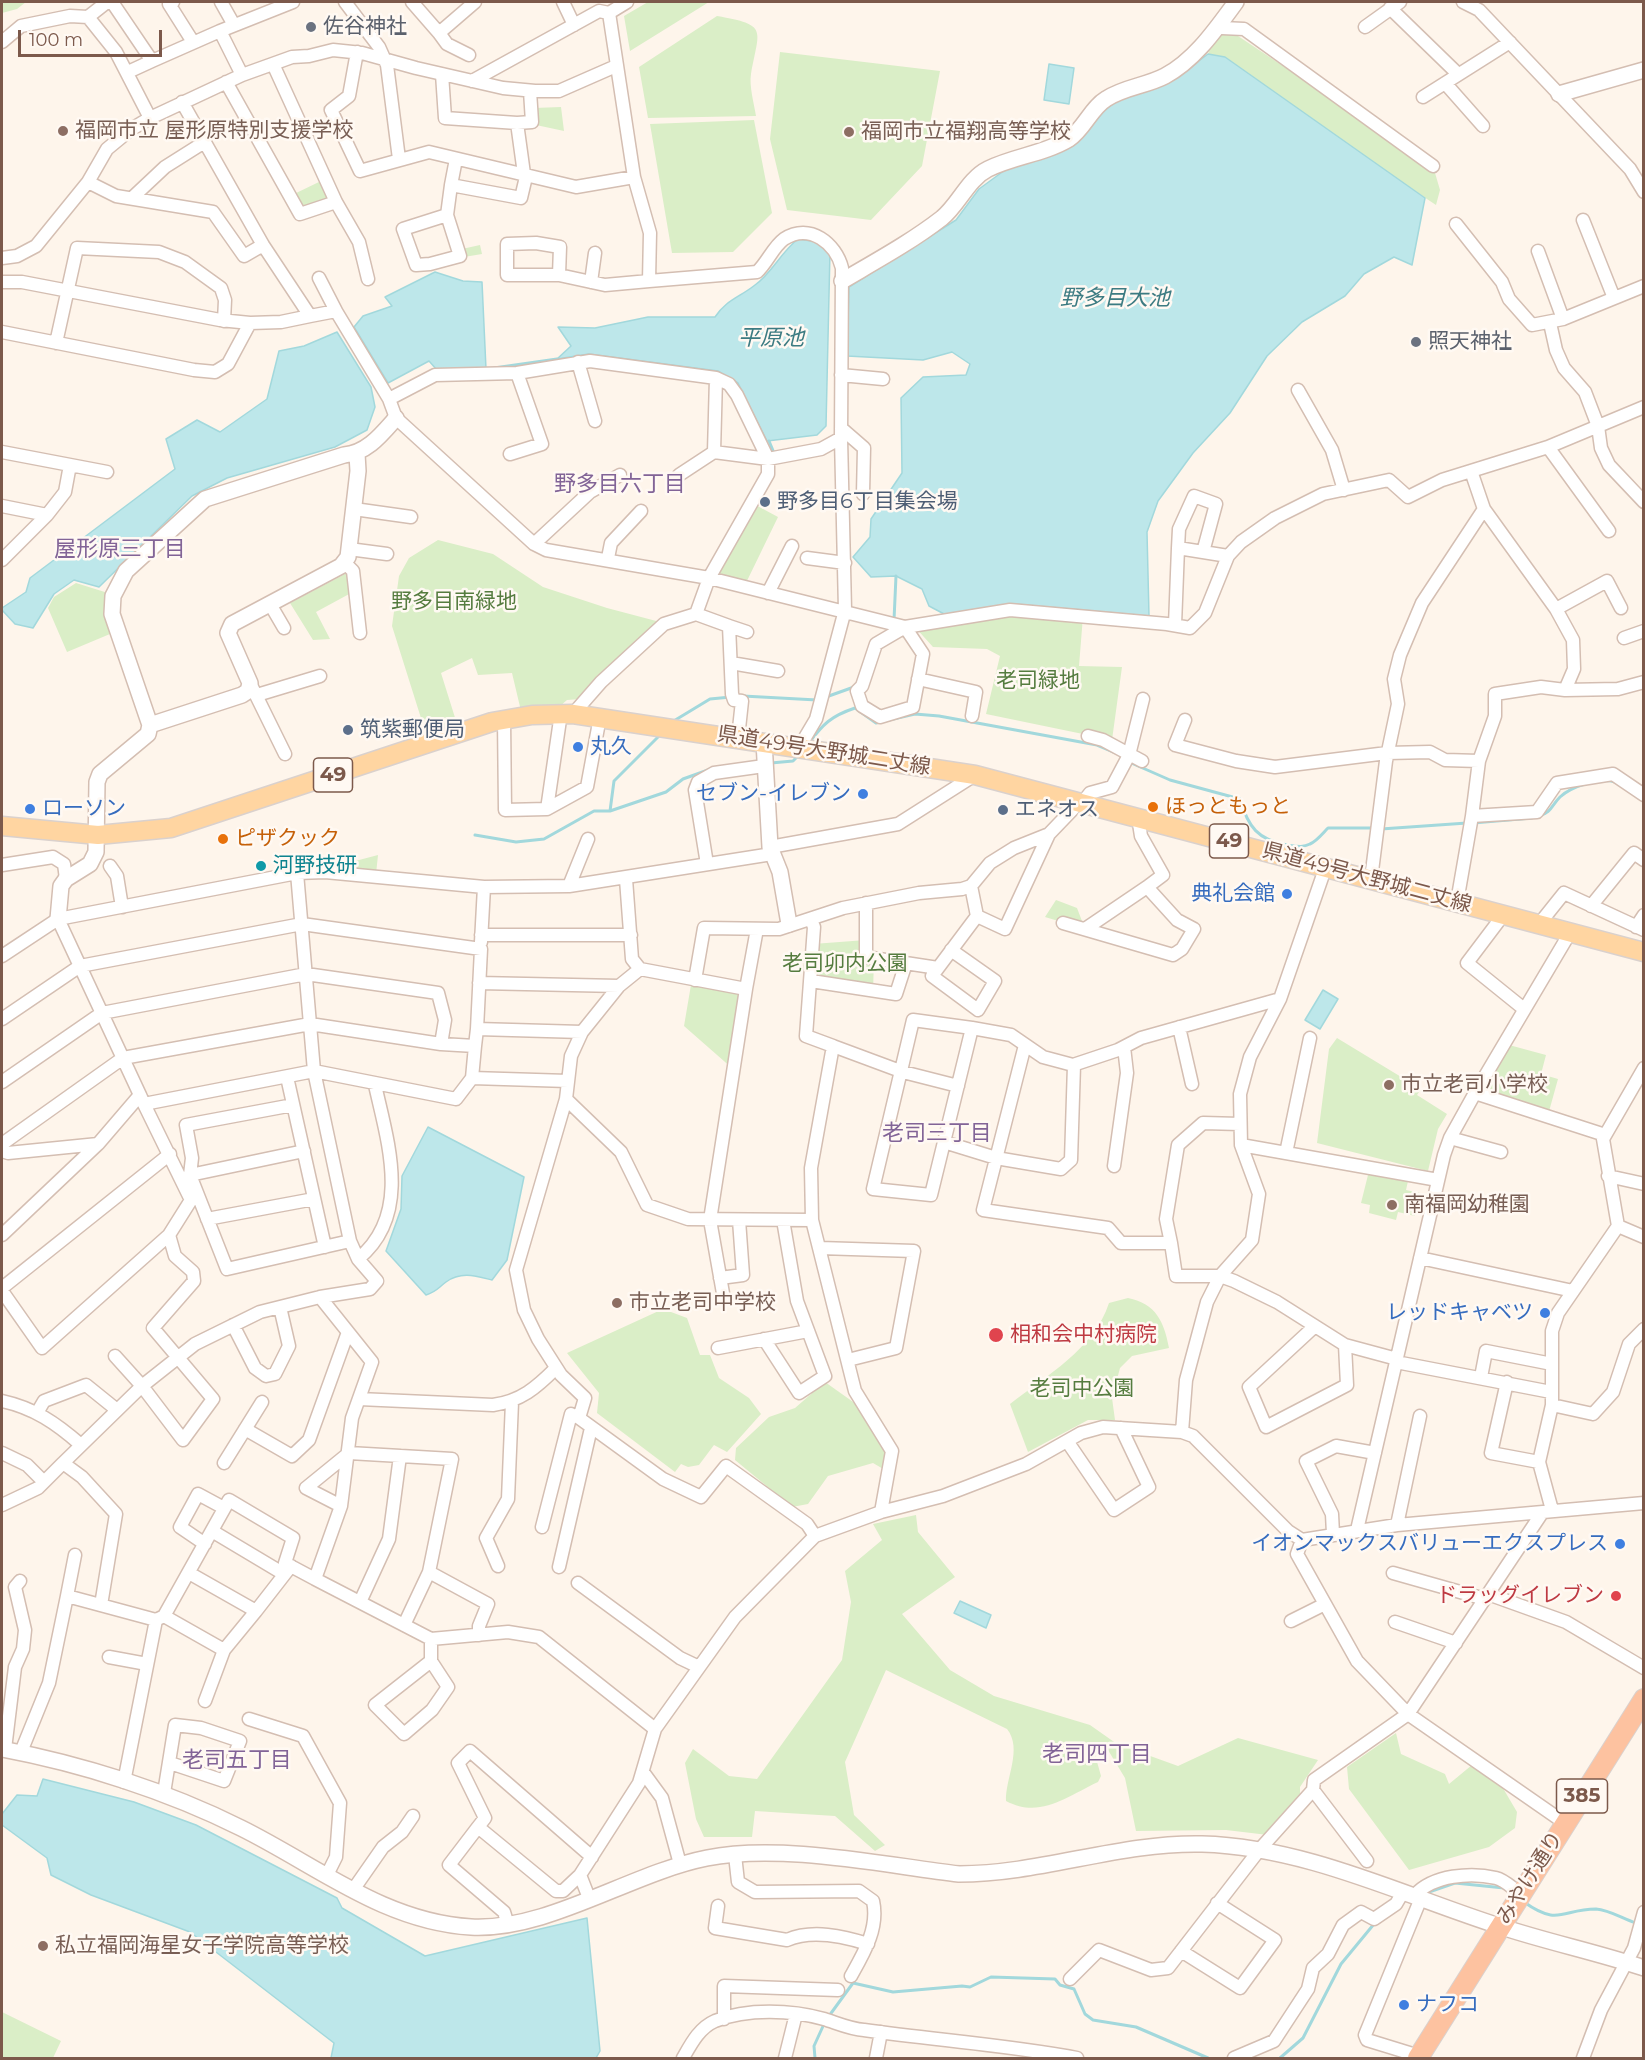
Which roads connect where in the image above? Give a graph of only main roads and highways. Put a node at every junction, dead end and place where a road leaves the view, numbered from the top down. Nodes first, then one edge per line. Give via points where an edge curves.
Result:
1 (2, 826) edge
2 (1644, 952) edge
3 (1644, 1699) edge
4 (1418, 2057) edge

1 - 2 main road, 県道49号大野城二丈線 / 49 via 98,836 171,828 504,719 567,714 738,738 764,755 805,747 975,774
3 - 4 highway, みやけ通り / 385

